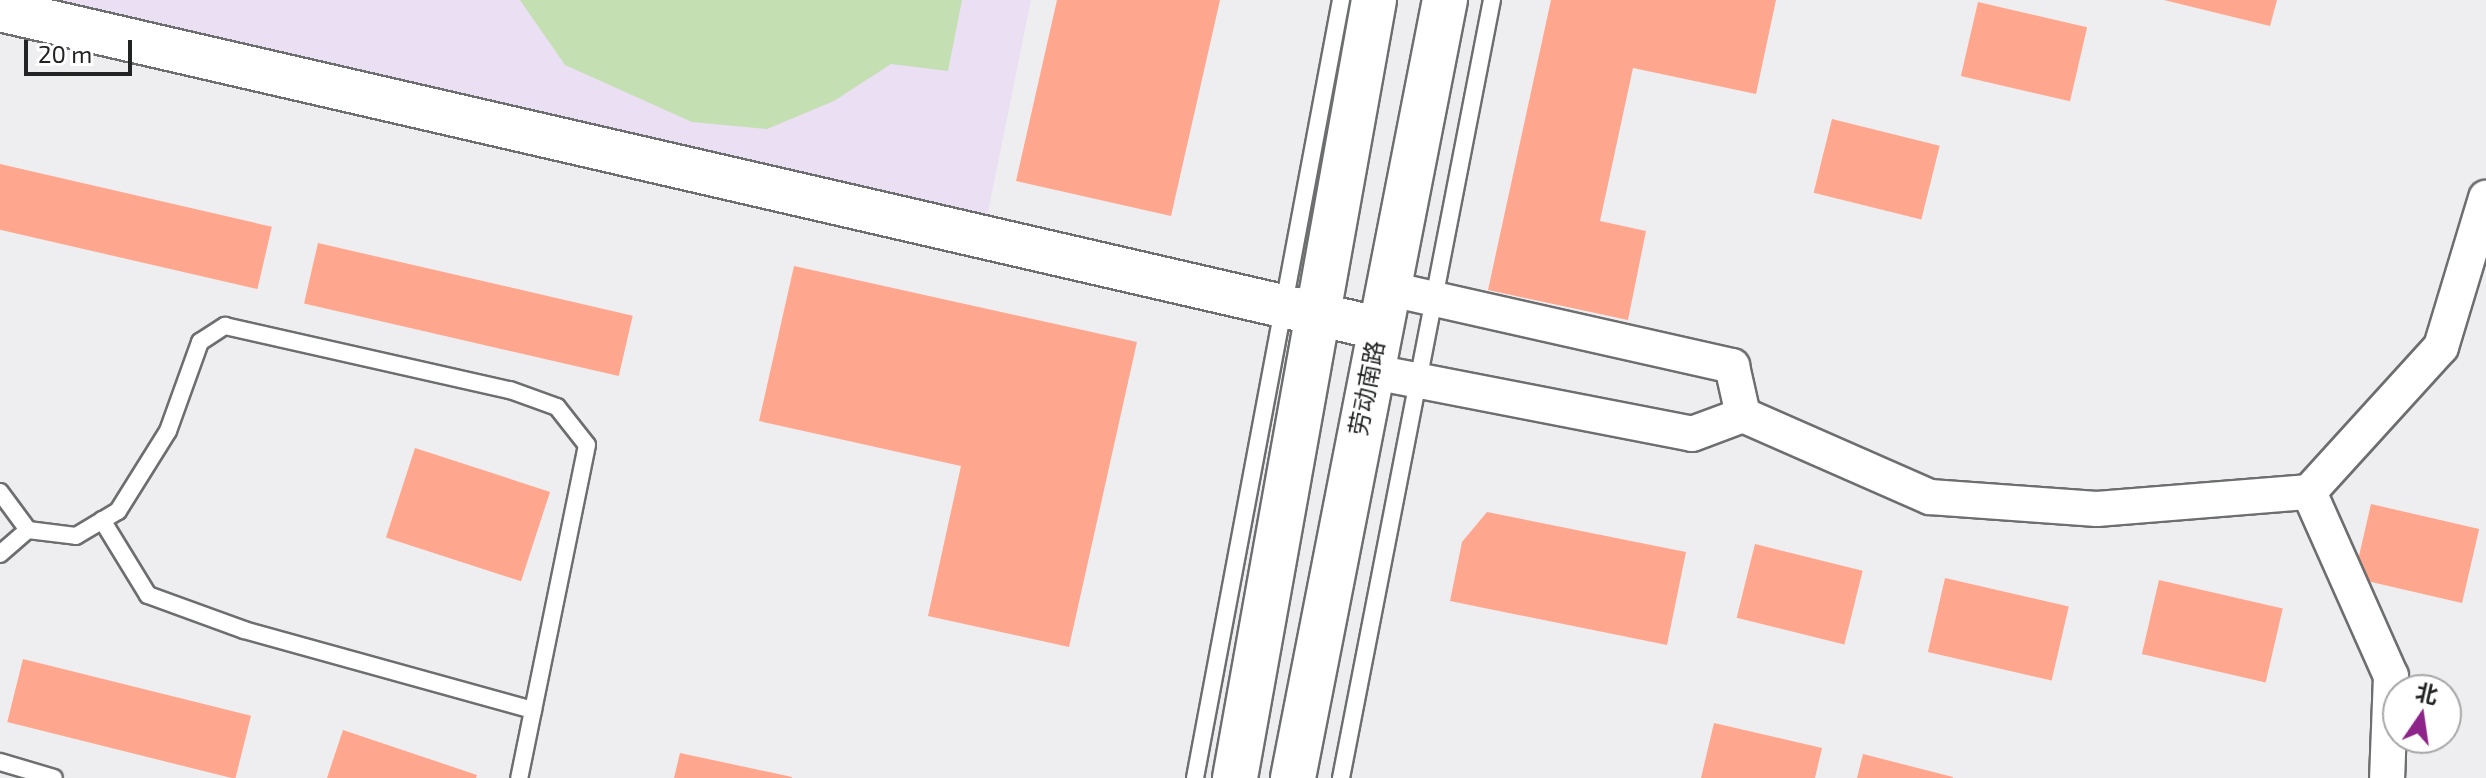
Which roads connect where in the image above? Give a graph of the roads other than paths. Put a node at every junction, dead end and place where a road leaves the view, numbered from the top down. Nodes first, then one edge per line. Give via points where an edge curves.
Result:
1 (1341, 0) edge
2 (1374, 0) edge
3 (1445, 0) edge
4 (1492, 0) edge
5 (0, 10) edge
6 (2486, 198) edge
7 (1434, 299) junction
8 (1304, 307) junction
9 (1382, 308) junction
10 (1369, 371) junction
11 (1422, 381) junction
12 (1743, 415) junction
13 (0, 492) edge
14 (2309, 492) junction
15 (102, 520) junction
16 (28, 530) junction
17 (0, 554) edge
18 (533, 710) junction
19 (0, 762) edge
20 (54, 778) edge
21 (519, 778) edge
22 (1195, 778) edge
23 (1235, 778) edge
24 (1293, 778) edge
25 (1341, 778) edge
26 (2387, 778) edge

1 - 8 lane via 1304,184
2 - 8 main road
3 - 9 main road, 劳动南路
4 - 7 lane
5 - 8 street
6 - 14 street via 2441,347
7 - 9 street
7 - 11 lane
7 - 12 street via 1732,366
8 - 9 street
8 - 22 lane
8 - 23 main road
9 - 10 main road, 劳动南路
10 - 11 street
10 - 24 main road, 劳动南路
11 - 12 street via 1692,434
11 - 25 lane
12 - 14 street via 1930,497 2097,509
13 - 16 lane
14 - 26 street via 2391,676
15 - 16 lane via 76,536
15 - 18 lane via 148,595 244,630
15 - 18 lane via 118,511 168,431 200,342 225,326 510,390 557,407 587,445
16 - 17 lane
18 - 21 lane
19 - 20 lane

